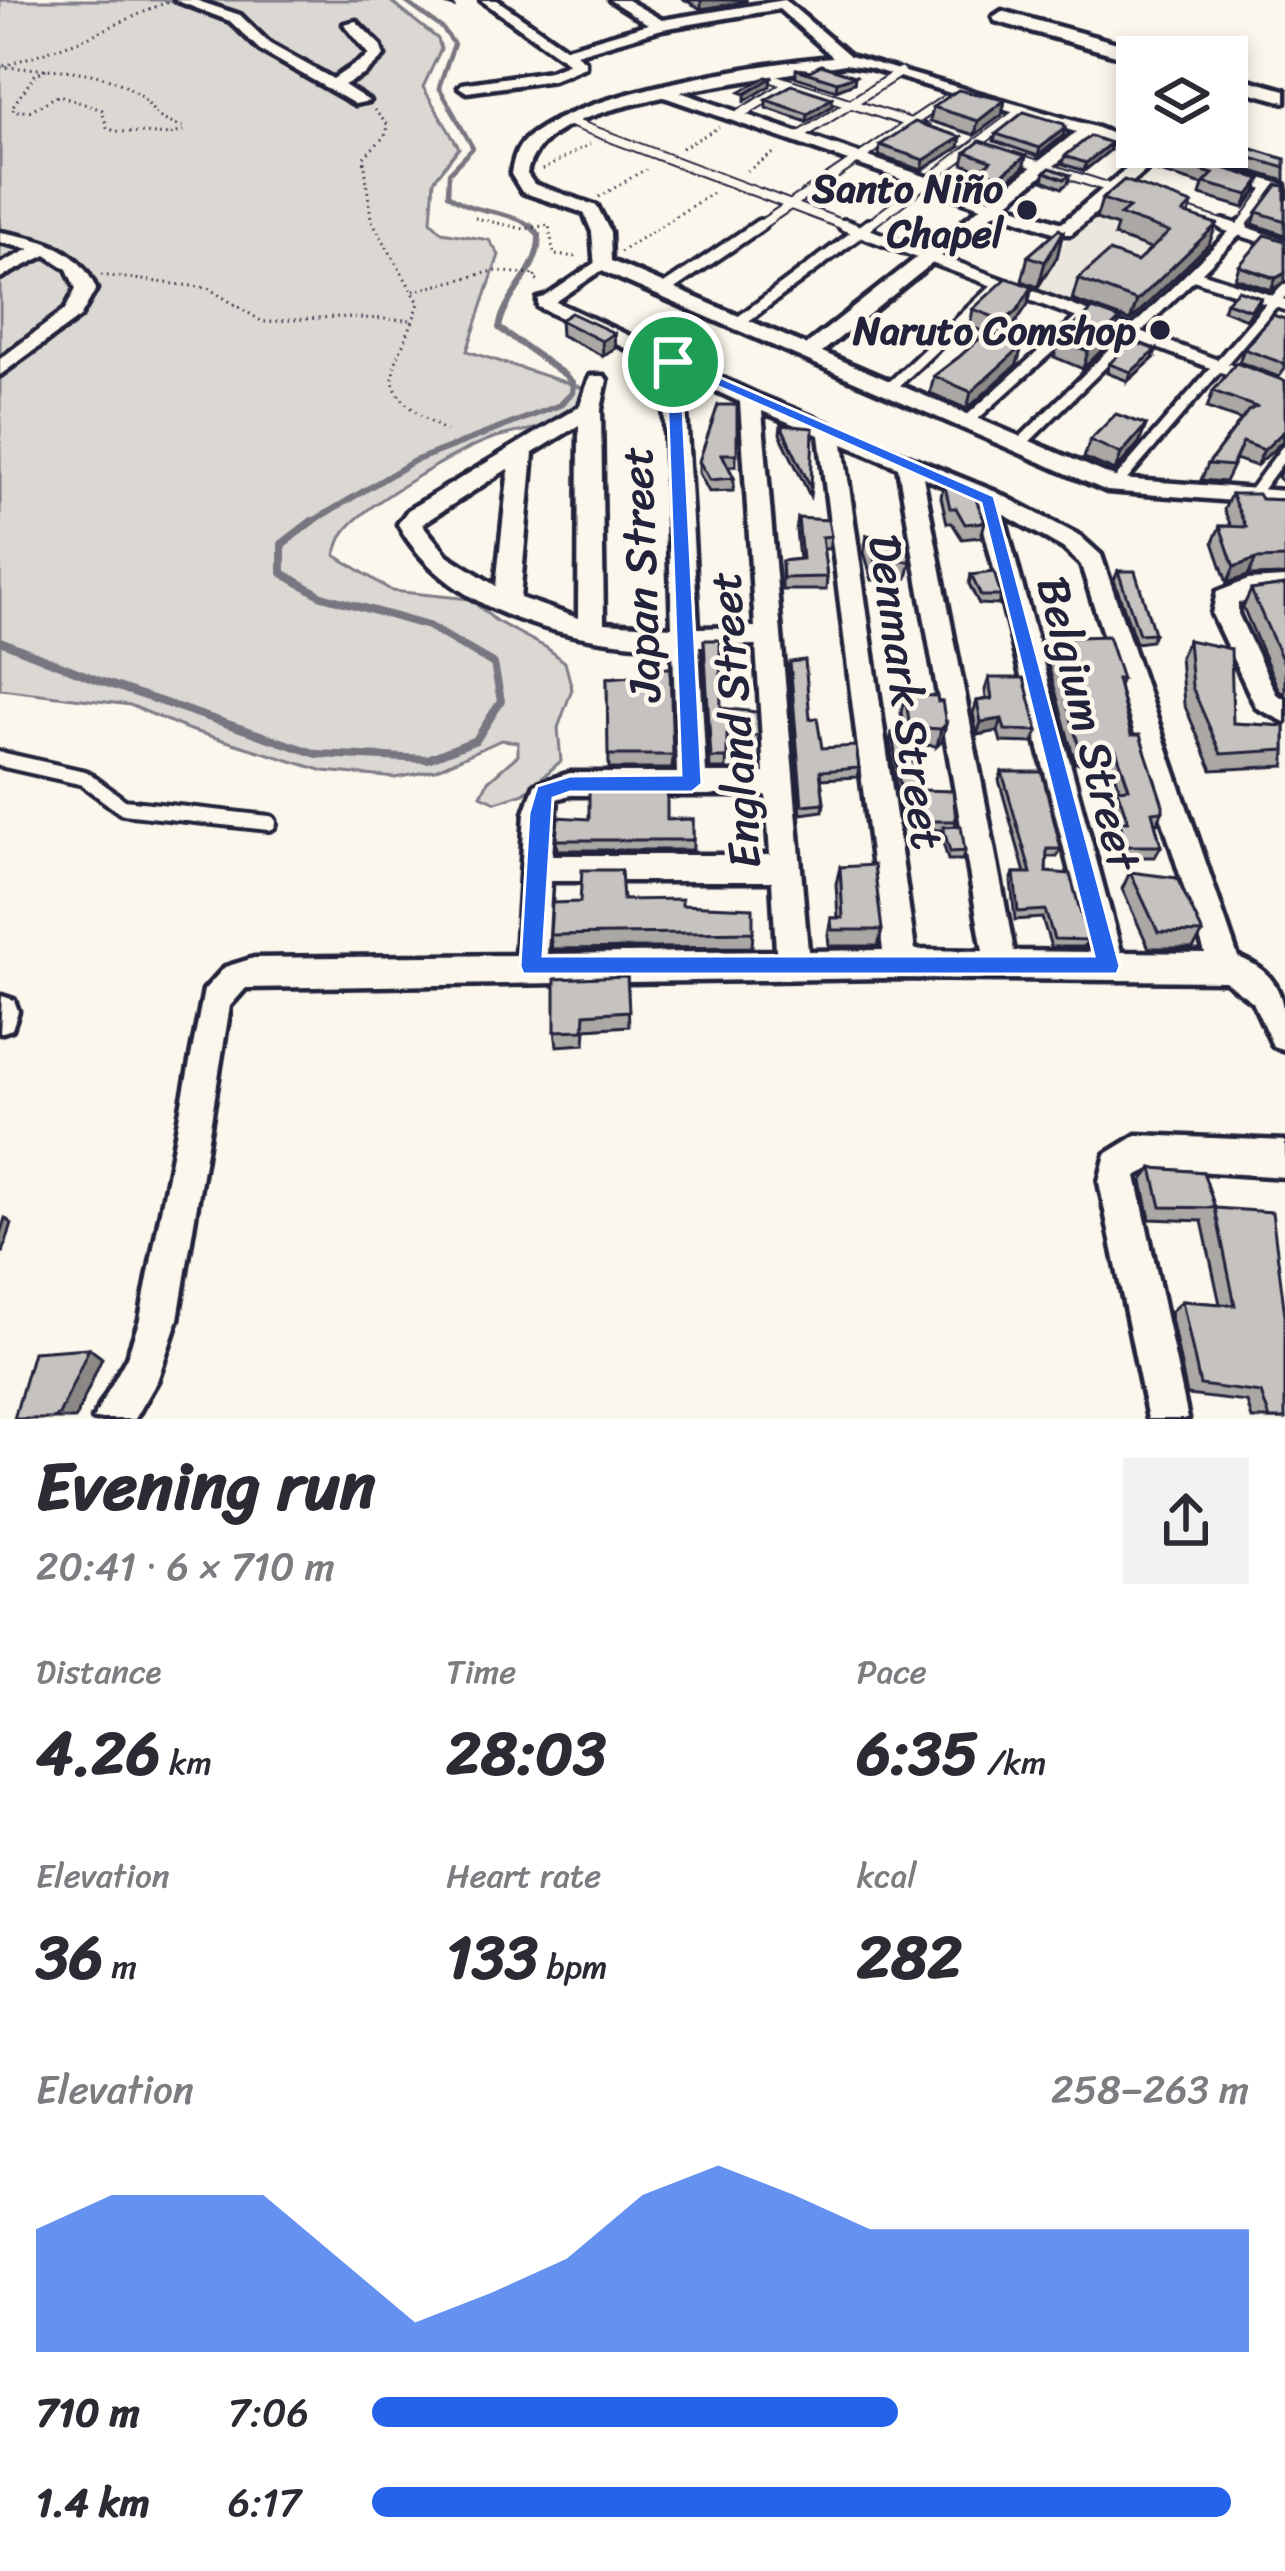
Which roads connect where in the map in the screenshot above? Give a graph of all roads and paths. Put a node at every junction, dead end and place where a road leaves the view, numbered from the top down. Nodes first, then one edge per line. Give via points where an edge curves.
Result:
1 (172, 0) edge
2 (182, 0) edge
3 (488, 0) edge
4 (617, 0) edge
5 (806, 1) edge
6 (784, 4) edge
7 (1002, 17) dead end
8 (351, 24) dead end
9 (660, 25) junction
10 (1116, 49) edge
11 (567, 52) junction
12 (844, 60) junction
13 (1, 67) edge
14 (46, 69) junction
15 (900, 72) junction
16 (760, 74) junction
17 (790, 84) junction
18 (331, 86) junction
19 (1248, 86) edge
20 (467, 87) dead end
21 (960, 91) junction
22 (665, 93) junction
23 (1285, 96) edge
24 (361, 101) joint
25 (851, 104) junction
26 (1022, 110) junction
27 (735, 117) junction
28 (570, 122) junction
29 (911, 124) junction
30 (933, 130) edge
31 (1089, 130) junction
32 (954, 138) edge
33 (1116, 139) edge
34 (790, 143) junction
35 (976, 145) junction
36 (859, 159) junction
37 (1044, 166) junction
38 (1130, 168) edge
39 (1209, 168) edge
40 (729, 182) junction
41 (926, 182) junction
42 (1278, 188) edge
43 (1114, 189) junction
44 (1134, 196) edge
45 (1155, 203) edge
46 (790, 206) junction
47 (996, 207) junction
48 (475, 218) dead end
49 (1239, 230) junction
50 (860, 232) junction
51 (0, 237) edge
52 (1285, 245) edge
53 (45, 248) junction
54 (931, 259) junction
55 (602, 260) junction
56 (0, 272) edge
57 (533, 274) dead end
58 (1194, 275) junction
59 (83, 276) junction
60 (1000, 284) junction
61 (1285, 289) edge
62 (414, 290) junction
63 (664, 290) junction
64 (545, 303) joint
65 (1280, 303) edge
66 (1084, 316) junction
67 (413, 320) junction
68 (739, 322) junction
69 (1134, 335) junction
70 (809, 352) junction
71 (673, 362) junction
72 (1218, 366) junction
73 (0, 369) edge
74 (597, 380) dead end
75 (1263, 382) edge
76 (890, 388) junction
77 (750, 398) junction
78 (590, 409) junction
79 (967, 422) junction
80 (446, 431) dead end
81 (830, 432) junction
82 (1018, 446) junction
83 (1285, 451) edge
84 (522, 452) junction
85 (909, 465) junction
86 (1115, 486) junction
87 (1251, 496) junction
88 (1285, 498) edge
89 (988, 500) junction
90 (1285, 587) edge
91 (507, 601) junction
92 (591, 631) junction
93 (771, 636) junction
94 (684, 638) junction
95 (1275, 706) edge
96 (0, 759) edge
97 (692, 784) junction
98 (781, 784) junction
99 (269, 824) dead end
100 (536, 868) junction
101 (786, 868) junction
102 (793, 964) junction
103 (901, 964) junction
104 (1001, 965) junction
105 (531, 966) junction
106 (1108, 966) junction
107 (1225, 968) junction
108 (1285, 1035) edge
109 (1285, 1159) edge
110 (113, 1419) edge
111 (1168, 1419) edge

1 - 13 path
2 - 18 street via 241,11 265,47
3 - 11 street
4 - 9 street
5 - 6 street
6 - 9 street
6 - 12 street
7 - 10 main road
8 - 18 street via 376,56
9 - 11 street
11 - 20 street via 578,67
12 - 15 street
12 - 16 street
13 - 14 path
14 - 14 path via 122,85 158,120 186,130 114,131 102,110 59,95 14,111
15 - 21 street
15 - 25 lane
16 - 17 lane
16 - 22 street
17 - 25 lane
17 - 27 lane
18 - 24 street
19 - 23 main road
21 - 26 street
21 - 29 lane
22 - 27 street
22 - 28 street
24 - 62 path via 388,125 364,157 368,209
25 - 29 lane
25 - 34 lane
26 - 31 street
26 - 35 lane
27 - 34 street
28 - 40 lane
28 - 55 street via 529,145 521,182 591,210
29 - 30 lane
29 - 36 lane
31 - 33 street
31 - 37 street
32 - 35 lane
34 - 36 street
34 - 40 path
35 - 37 lane
35 - 41 lane
36 - 41 street
36 - 46 lane
37 - 43 lane
37 - 47 street
38 - 43 street
39 - 42 street
40 - 46 lane
40 - 55 path
41 - 47 street
41 - 50 lane
42 - 49 lane
43 - 44 lane
43 - 47 street via 1065,230
45 - 49 lane
46 - 50 lane
46 - 63 lane
47 - 54 street
48 - 55 path via 544,226 553,232 554,255
49 - 52 lane
49 - 58 lane
50 - 54 lane
50 - 68 lane
51 - 53 street
53 - 56 street
53 - 59 street
54 - 60 lane
54 - 70 street
55 - 63 street
55 - 64 lane
57 - 62 path via 481,273
58 - 65 lane
58 - 69 lane
59 - 67 path via 208,288 263,322
59 - 73 street via 74,313
60 - 66 lane
60 - 76 lane
61 - 65 lane
62 - 67 path
63 - 68 street
64 - 71 street
65 - 72 lane
66 - 69 lane
66 - 79 lane
67 - 80 path via 392,386 405,406
68 - 70 street
69 - 72 lane
69 - 82 lane
70 - 76 street
71 - 77 street
71 - 94 street, Japan Street
72 - 75 lane
72 - 86 lane
74 - 78 street
76 - 79 street
77 - 81 street
77 - 93 street, England Street
78 - 84 street
78 - 92 street
79 - 82 street
81 - 85 street
81 - 103 street, Denmark Street
82 - 86 street
83 - 87 lane
84 - 91 street
84 - 91 street via 410,524 446,568
85 - 89 street
85 - 104 street
86 - 87 street
87 - 88 street
89 - 106 street, Belgium Street
89 - 107 street via 1070,539 1092,561
90 - 95 street via 1226,598 1225,614
91 - 92 street
92 - 94 street
93 - 94 street
93 - 98 street, England Street
94 - 97 street, Japan Street
96 - 99 lane via 84,778 123,808
97 - 98 street
97 - 100 street via 570,784 544,792
98 - 101 street, England Street
100 - 101 street
100 - 105 street
101 - 102 street, England Street
102 - 103 street
102 - 105 street
103 - 104 street
104 - 106 street
105 - 110 street via 254,972 224,986 215,1000 159,1319
106 - 107 street
107 - 108 street via 1264,987
109 - 111 street via 1152,1151 1125,1159 1117,1182

